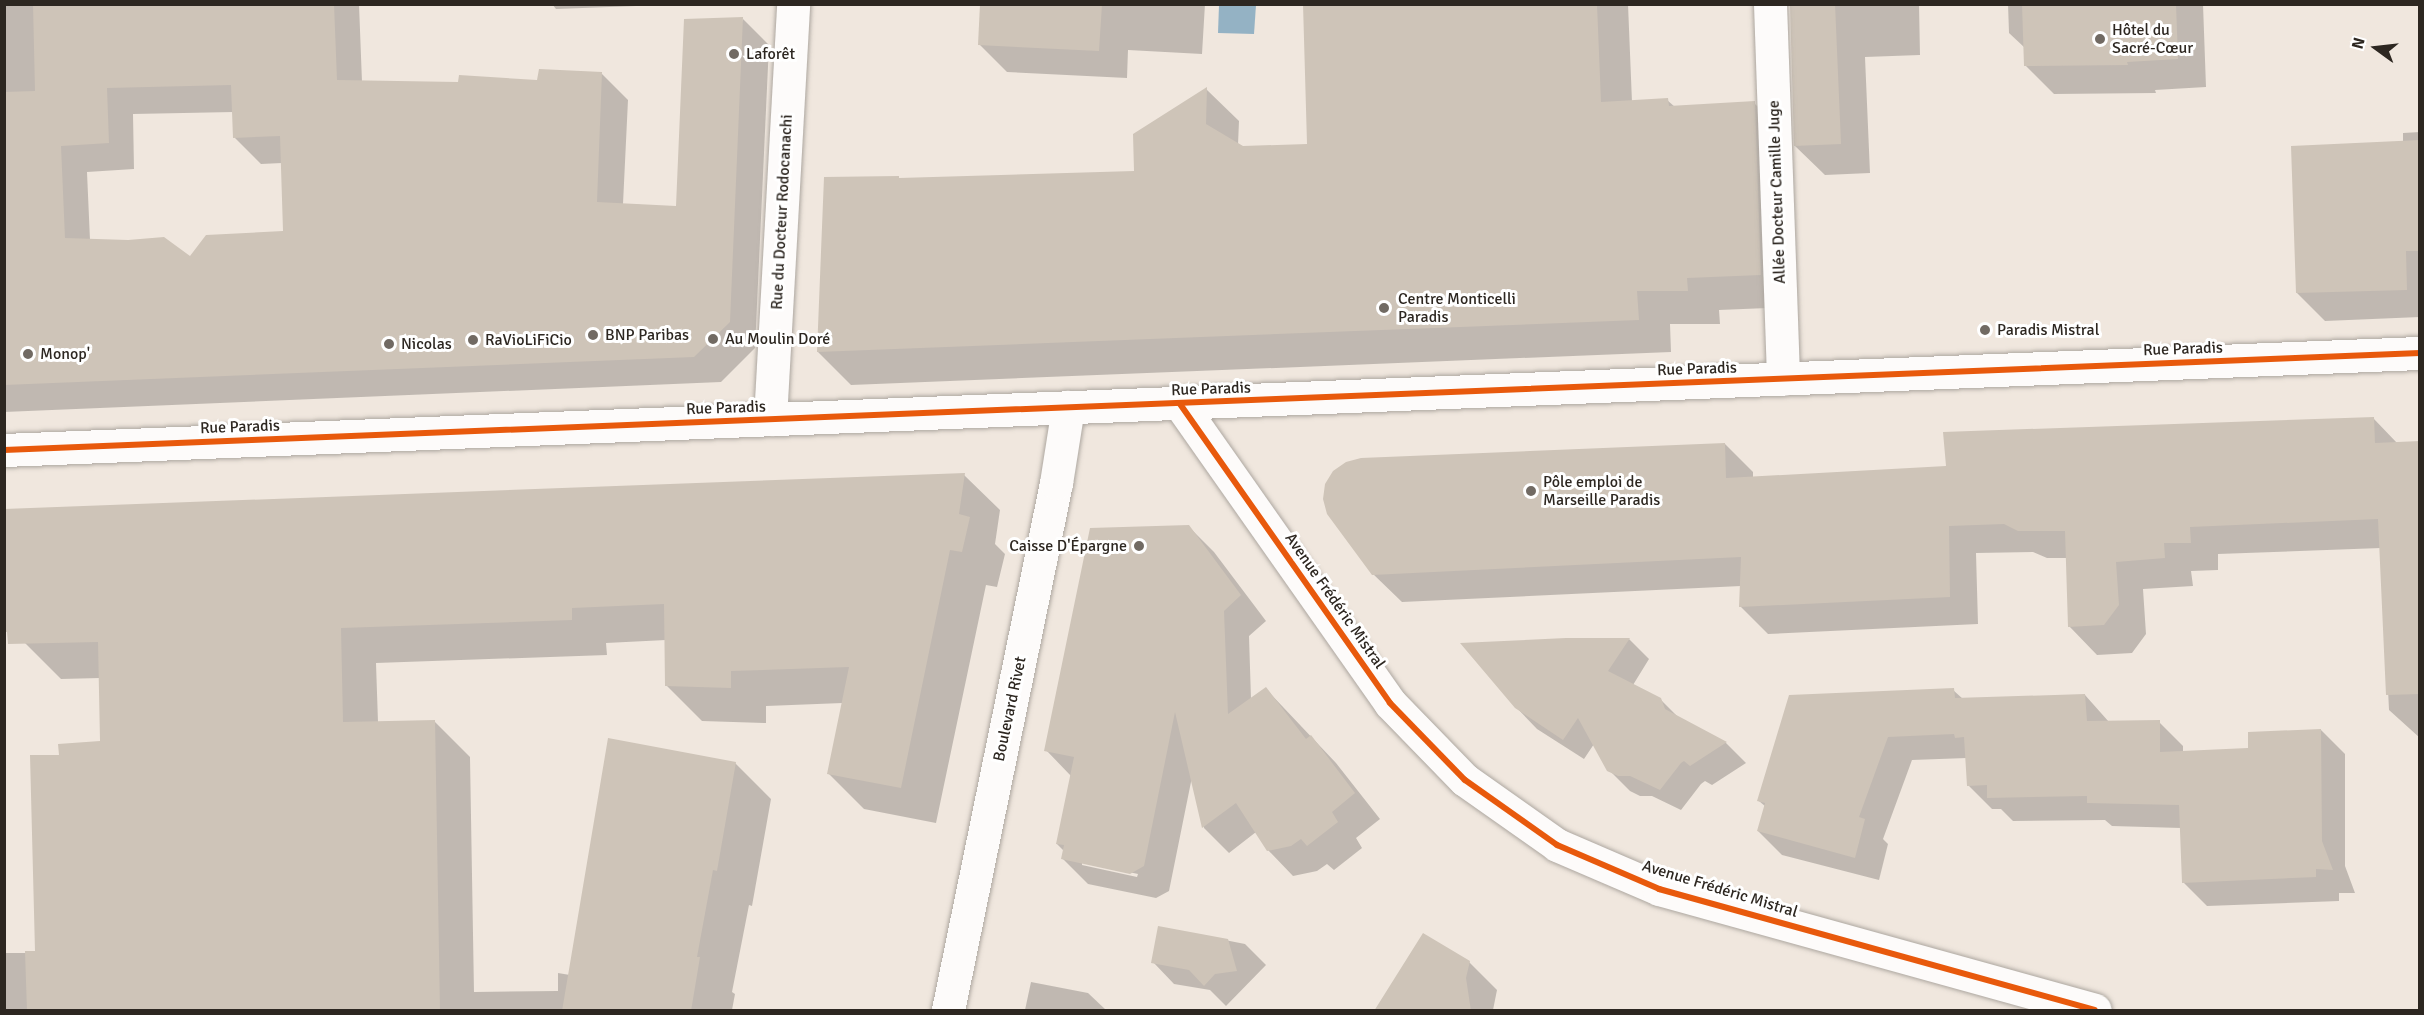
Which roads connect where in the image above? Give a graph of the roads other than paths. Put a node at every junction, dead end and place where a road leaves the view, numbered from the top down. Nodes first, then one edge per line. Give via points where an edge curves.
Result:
1 (793, 4) edge
2 (1770, 4) edge
3 (2420, 353) edge
4 (1783, 379) junction
5 (1180, 404) junction
6 (1068, 407) junction
7 (770, 419) junction
8 (4, 450) edge
9 (948, 1011) edge
10 (2095, 1011) edge

1 - 7 street, Rue du Docteur Rodocanachi
2 - 4 street, Allée Docteur Camille Juge
3 - 4 street, Rue Paradis
4 - 5 street, Rue Paradis
5 - 6 street, Rue Paradis
5 - 10 street, Avenue Frédéric Mistral via 1390,703 1465,780 1557,845 1659,889
6 - 7 street, Rue Paradis
6 - 9 street, Boulevard Rivet via 1056,483
7 - 8 street, Rue Paradis

